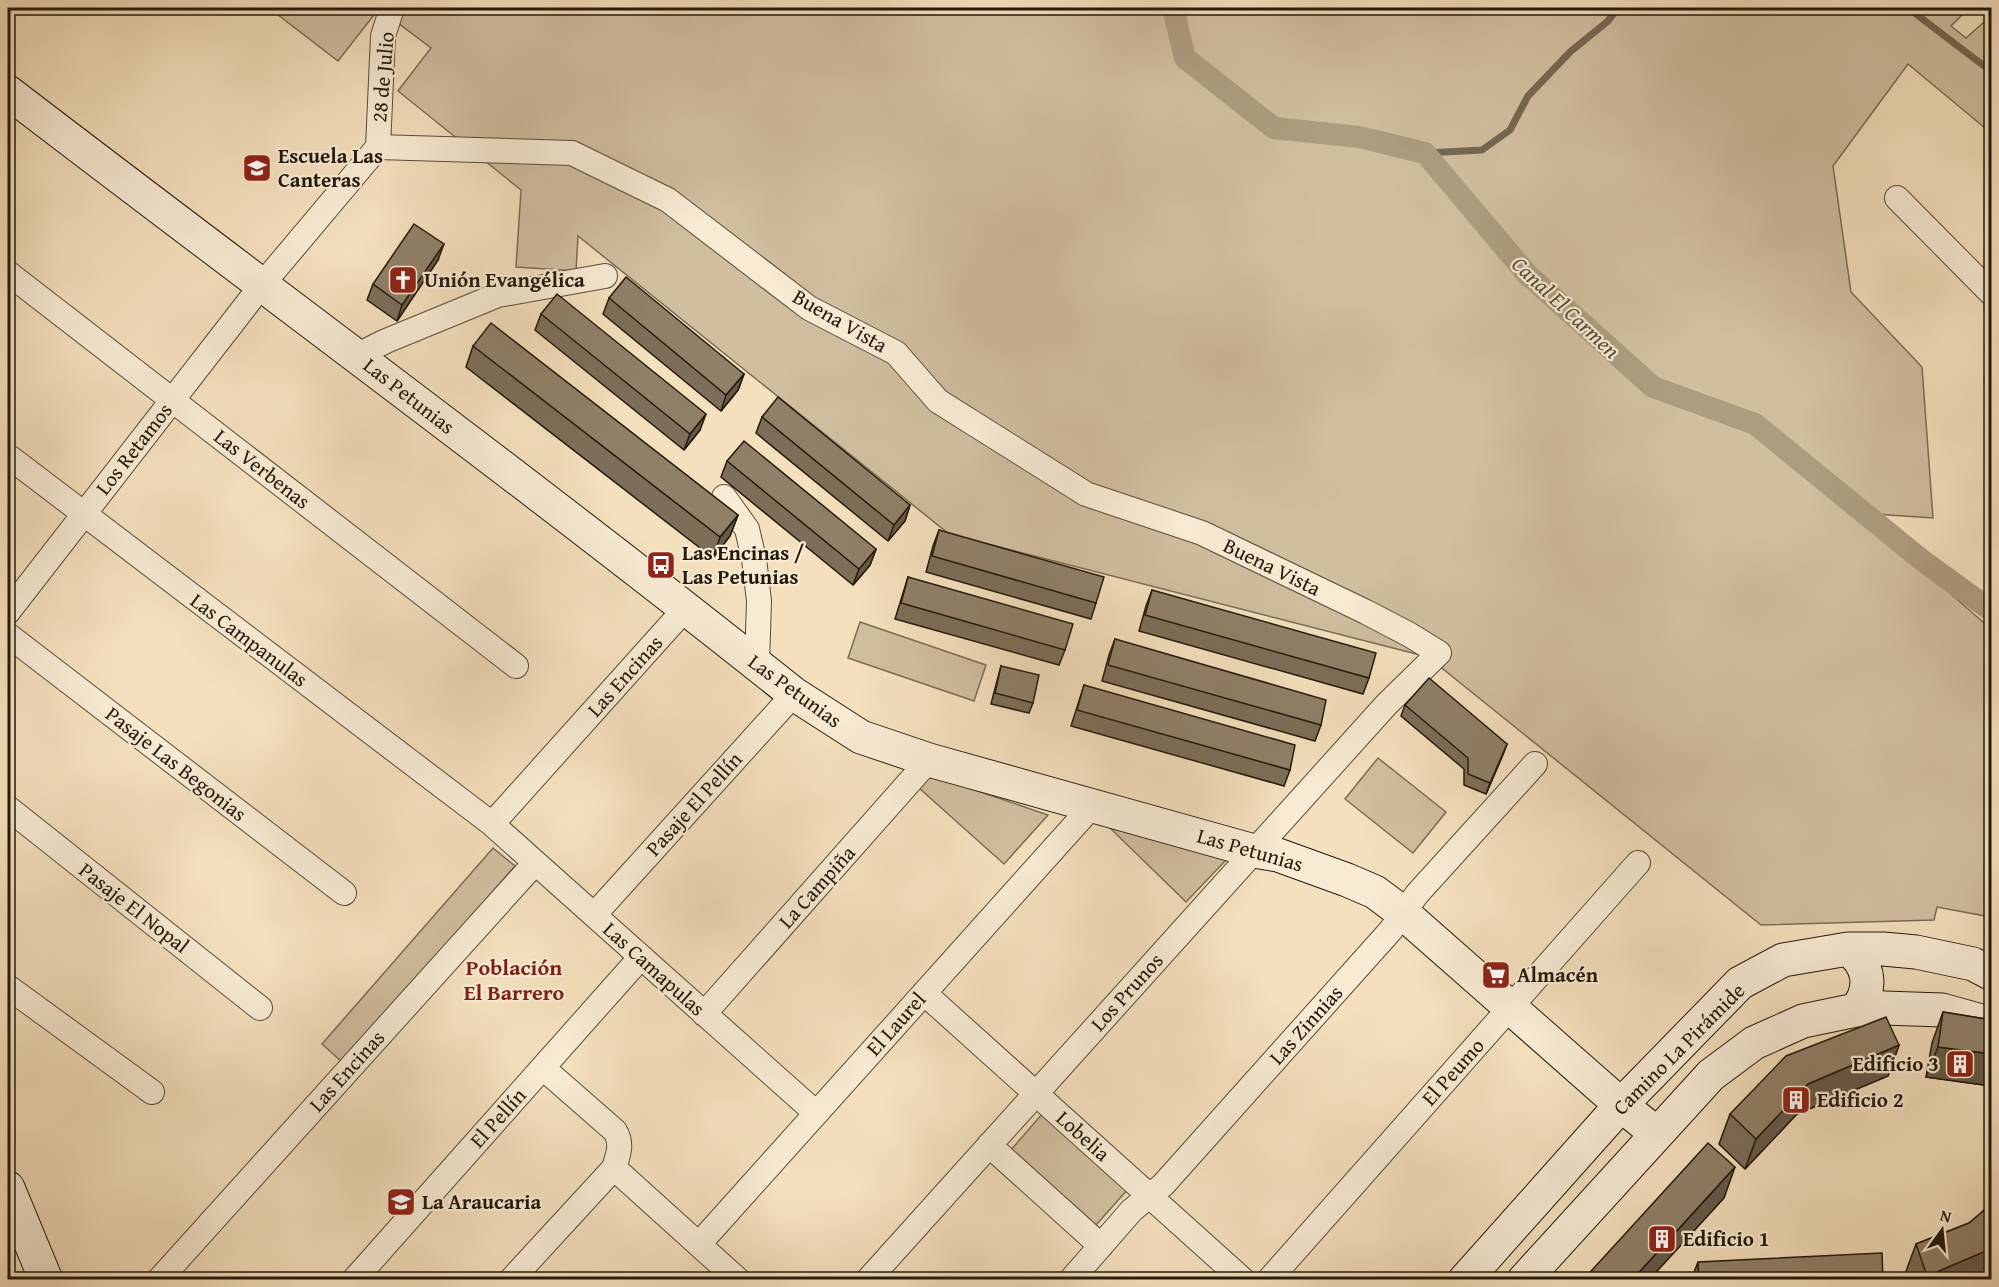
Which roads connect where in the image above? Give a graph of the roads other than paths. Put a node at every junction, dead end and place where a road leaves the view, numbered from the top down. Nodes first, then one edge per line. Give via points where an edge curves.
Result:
1 (392, 8) edge
2 (8, 92) edge
3 (378, 147) junction
4 (1897, 198) dead end
5 (8, 273) edge
6 (604, 276) dead end
7 (261, 286) junction
8 (1992, 294) edge
9 (356, 356) junction
10 (172, 400) junction
11 (8, 456) edge
12 (724, 496) dead end
13 (83, 514) junction
14 (685, 609) junction
15 (8, 612) edge
16 (8, 635) edge
17 (757, 664) junction
18 (516, 666) dead end
19 (794, 694) junction
20 (1386, 705) joint
21 (929, 760) junction
22 (1535, 764) dead end
23 (1092, 804) junction
24 (8, 808) edge
25 (492, 824) junction
26 (1254, 851) junction
27 (535, 862) junction
28 (1638, 863) dead end
29 (344, 893) dead end
30 (1403, 913) junction
31 (594, 915) junction
32 (1848, 949) junction
33 (641, 957) junction
34 (1992, 974) edge
35 (8, 987) edge
36 (924, 993) junction
37 (1511, 1006) junction
38 (260, 1008) dead end
39 (1856, 1010) junction
40 (704, 1014) junction
41 (1992, 1024) edge
42 (543, 1068) junction
43 (152, 1092) dead end
44 (1036, 1093) junction
45 (1622, 1105) junction
46 (816, 1113) junction
47 (1658, 1134) junction
48 (989, 1144) junction
49 (614, 1168) junction
50 (8, 1188) edge
51 (1150, 1196) junction
52 (699, 1244) junction
53 (1101, 1246) junction
54 (46, 1280) edge
55 (159, 1280) edge
56 (354, 1280) edge
57 (511, 1280) edge
58 (738, 1280) edge
59 (868, 1280) edge
60 (1071, 1280) edge
61 (1243, 1280) edge
62 (1269, 1280) edge
63 (1465, 1280) edge
64 (1524, 1280) edge

1 - 3 street, 28 de Julio via 383,36
2 - 7 street, Las Petunias
3 - 7 street
3 - 20 street, Buena Vista via 572,153 668,200 809,308 896,353 938,401 1086,494 1202,533 1366,612 1439,654
4 - 8 street
5 - 10 street, Las Verbenas
6 - 9 street via 498,295
7 - 9 street, Las Petunias
7 - 10 street, Los Retamos
9 - 14 street, Las Petunias
10 - 13 street, Los Retamos
10 - 18 street, Las Verbenas
11 - 13 street, Las Campanulas
12 - 17 street via 747,529 754,559 759,601
13 - 15 street, Los Retamos
13 - 25 street, Las Campanulas
14 - 17 street, Las Petunias
14 - 25 street, Las Encinas
16 - 29 street, Pasaje Las Begonias
17 - 19 street, Las Petunias
19 - 21 street, Las Petunias via 861,737
19 - 31 street, Pasaje El Pellín
20 - 26 street, Los Prunos
21 - 23 street, Las Petunias
21 - 40 street, La Campiña
22 - 30 street, Las Zinnias
23 - 26 street, Las Petunias
23 - 36 street, El Laurel
24 - 38 street, Pasaje El Nopal
25 - 27 street, Las Camapulas
26 - 30 street, Las Petunias via 1278,855 1356,884 1375,892
26 - 44 street, Los Prunos
27 - 31 street, Las Camapulas
27 - 55 street, Las Encinas
28 - 37 street, El Peumo
30 - 37 street, Las Petunias
30 - 51 street, Las Zinnias
31 - 33 street, Las Camapulas
32 - 34 street, Camino La Pirámide via 1916,952 1973,964
32 - 39 street via 1862,963 1868,981
32 - 45 street, Camino La Pirámide via 1783,960 1740,983
33 - 40 street, Las Camapulas
33 - 42 street, El Pellín
35 - 43 street
36 - 44 street, Lobelia
36 - 46 street, El Laurel
37 - 45 street, Las Petunias
37 - 62 street, El Peumo
39 - 41 street, Camino La Pirámide via 1942,1010
39 - 47 street, Camino La Pirámide via 1803,1021 1754,1043 1711,1075
40 - 46 street, Las Camapulas
42 - 49 street via 617,1135 620,1144
42 - 56 street, El Pellín
44 - 48 street, Los Prunos
44 - 51 street, Lobelia
45 - 47 street, Las Petunias
45 - 63 street, Camino La Pirámide
46 - 52 street, El Laurel
47 - 64 street, Camino La Pirámide
48 - 53 street
48 - 59 street, Los Prunos
49 - 52 street
49 - 57 street
50 - 54 street
51 - 53 street, Las Zinnias via 1132,1210
51 - 61 street, Lobelia
52 - 58 street
53 - 60 street, Las Zinnias

